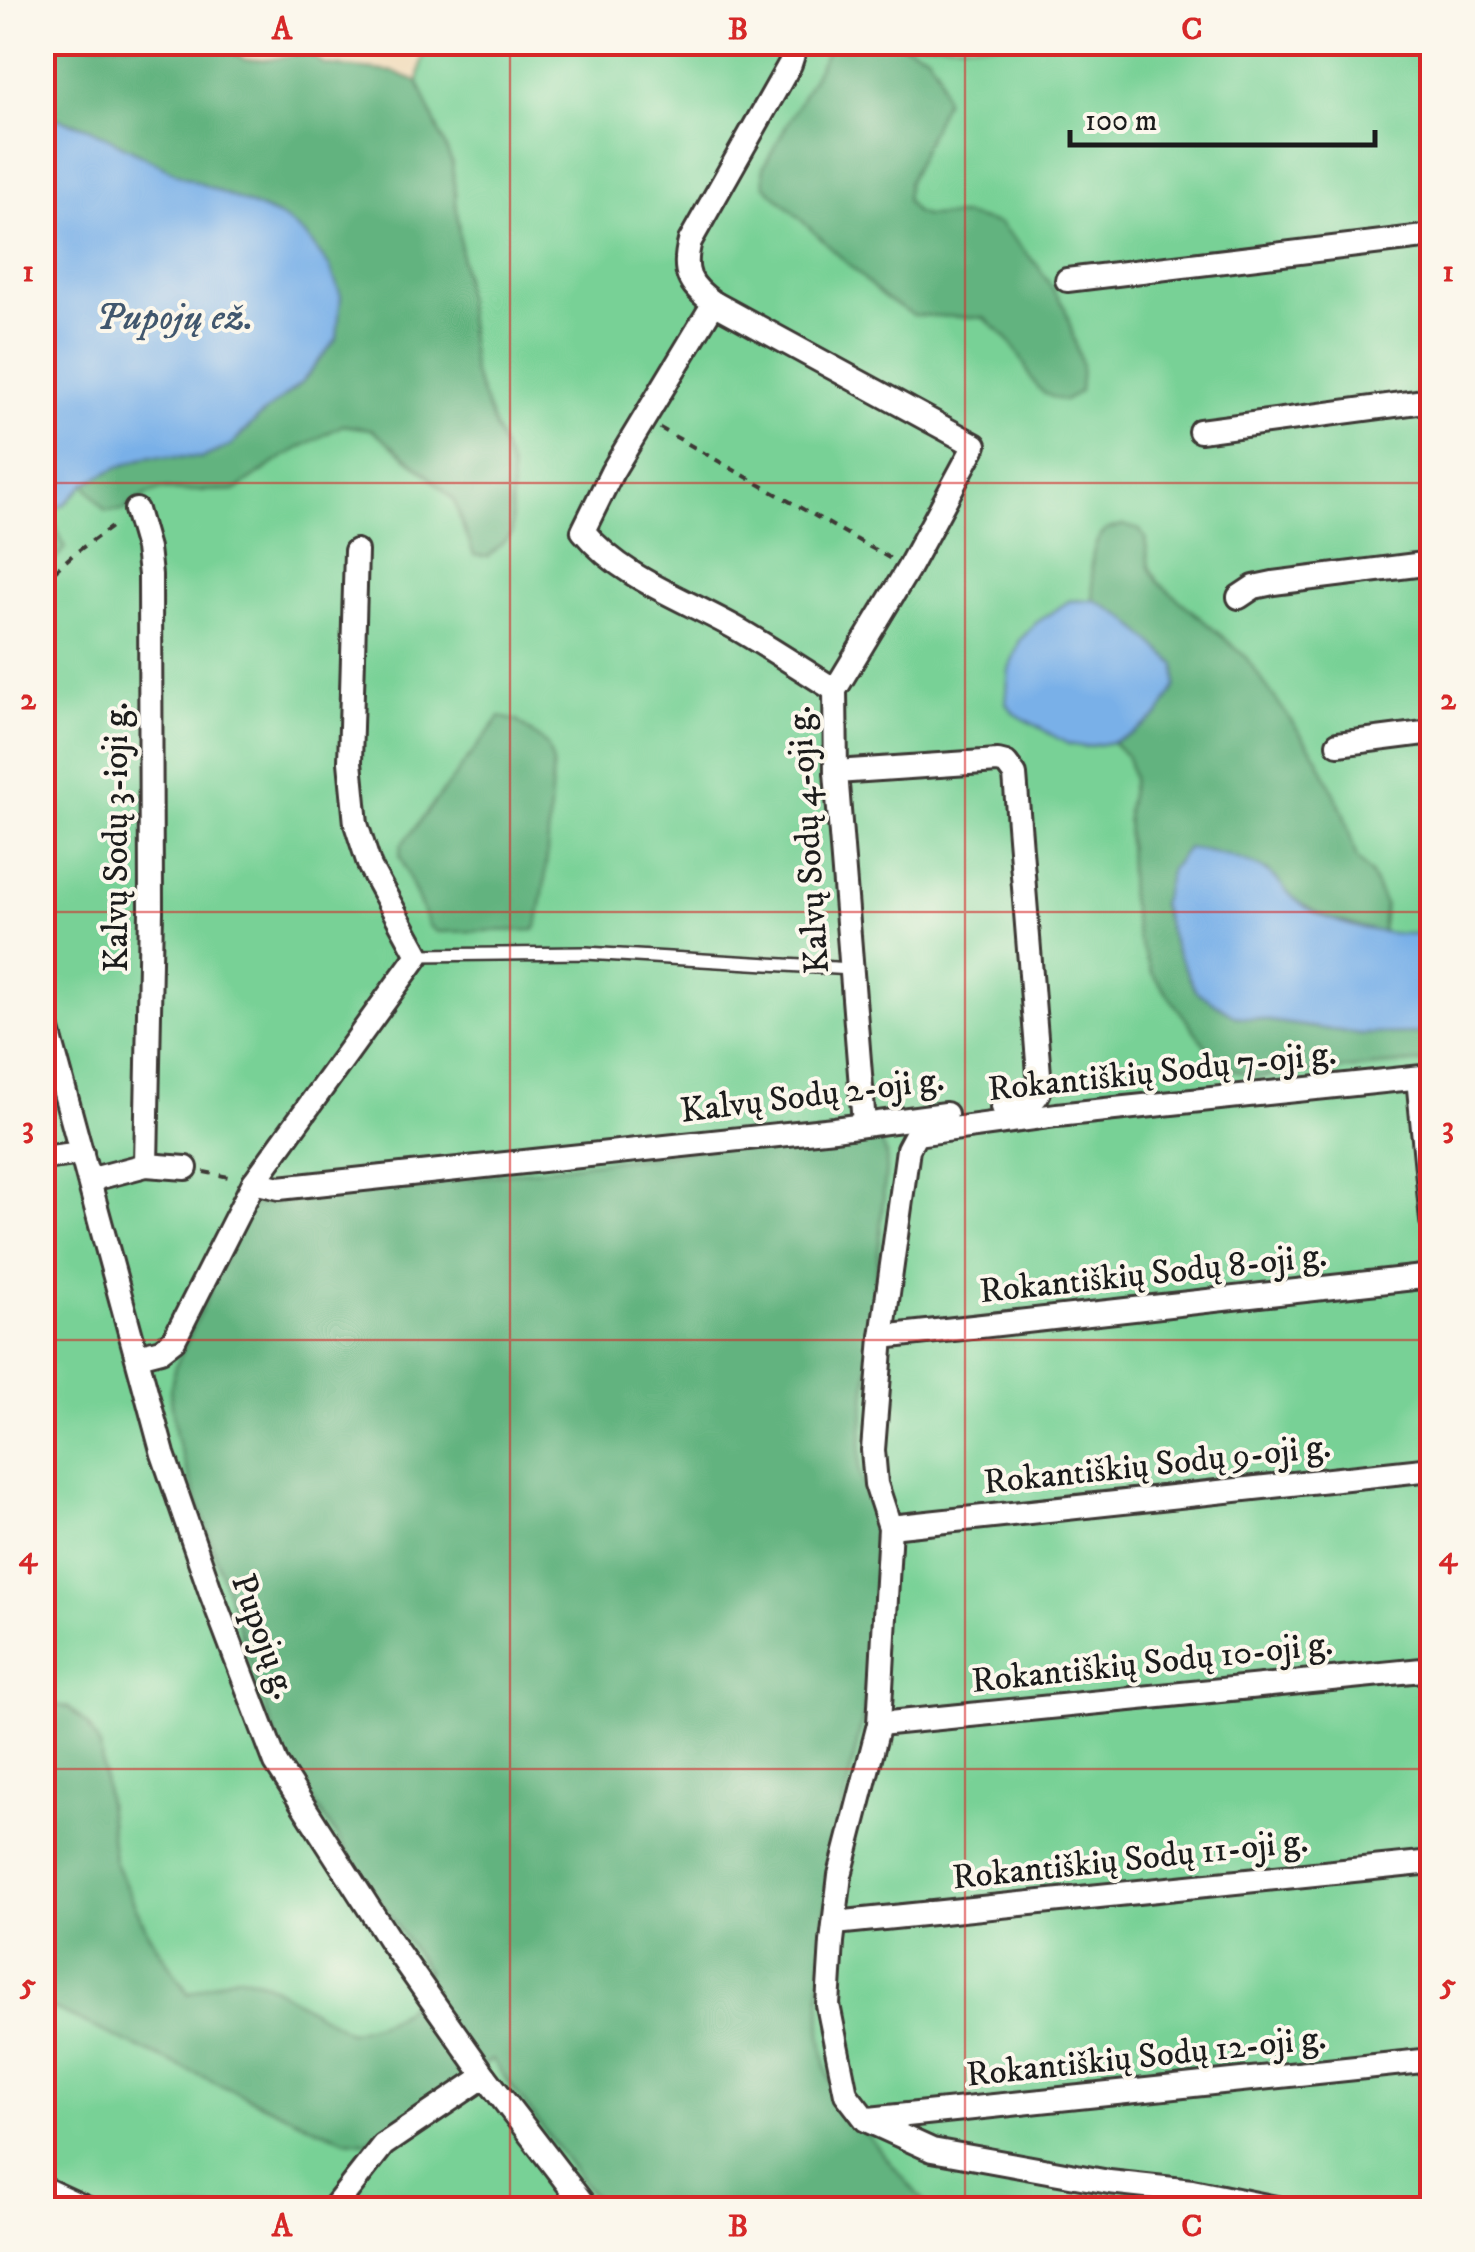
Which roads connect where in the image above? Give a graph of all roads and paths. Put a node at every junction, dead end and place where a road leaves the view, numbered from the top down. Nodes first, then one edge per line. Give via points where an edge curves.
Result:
1 (798, 42) edge
2 (1432, 236) edge
3 (1067, 280) dead end
4 (714, 303) junction
5 (1432, 400) edge
6 (643, 418) junction
7 (1200, 430) dead end
8 (136, 510) joint
9 (356, 551) dead end
10 (1432, 563) edge
11 (908, 569) junction
12 (42, 582) edge
13 (1239, 597) dead end
14 (835, 690) junction
15 (1432, 732) edge
16 (1338, 744) dead end
17 (836, 772) junction
18 (418, 955) junction
19 (852, 969) junction
20 (42, 1008) edge
21 (1425, 1077) edge
22 (864, 1124) junction
23 (82, 1152) junction
24 (42, 1158) edge
25 (146, 1165) junction
26 (186, 1168) joint
27 (90, 1180) junction
28 (254, 1182) junction
29 (1432, 1220) edge
30 (1432, 1276) edge
31 (882, 1337) junction
32 (138, 1356) junction
33 (1432, 1469) edge
34 (890, 1527) junction
35 (1432, 1668) edge
36 (879, 1724) junction
37 (1432, 1862) edge
38 (834, 1923) junction
39 (1432, 2060) edge
40 (486, 2076) junction
41 (866, 2120) junction
42 (42, 2188) edge
43 (90, 2210) edge
44 (332, 2210) edge
45 (588, 2210) edge
46 (1286, 2210) edge

1 - 4 street via 690,241 688,279
2 - 3 street
4 - 6 street, Kalvų Sodų 4-oji g.
4 - 11 street via 975,445
5 - 7 street
6 - 11 path
6 - 14 street, Kalvų Sodų 4-oji g. via 583,530 630,572
8 - 12 path
8 - 25 street, Kalvų Sodų 3-ioji g. via 150,574
9 - 18 street via 350,762 356,824 370,867
10 - 13 street via 1273,582
11 - 14 street
14 - 17 street, Kalvų Sodų 4-oji g.
15 - 16 street
17 - 19 street, Kalvų Sodų 4-oji g.
17 - 22 street, Kalvų Sodų 2-oji g. via 998,761 1012,768 1017,794 1039,1093 1026,1104
18 - 19 lane via 586,952
18 - 28 street
19 - 22 street, Kalvų Sodų 4-oji g.
20 - 23 street, Pupojų g.
21 - 29 street
21 - 31 street, Rokantiškių Sodų 7-oji g. via 916,1134 908,1149
22 - 28 street, Kalvų Sodų 2-oji g. via 279,1188
23 - 24 street
23 - 27 street, Pupojų g.
25 - 26 street
25 - 27 street
26 - 28 path
27 - 32 street, Pupojų g.
28 - 32 street via 174,1340
30 - 31 street, Rokantiškių Sodų 8-oji g.
31 - 34 street via 873,1467
32 - 40 street, Pupojų g. via 163,1454 276,1763 390,1942
33 - 34 street, Rokantiškių Sodų 9-oji g.
34 - 36 street
35 - 36 street, Rokantiškių Sodų 10-oji g.
36 - 38 street
37 - 38 street, Rokantiškių Sodų 11-oji g.
38 - 41 street via 828,2005 846,2094
39 - 41 street, Rokantiškių Sodų 12-oji g.
40 - 44 street via 383,2145
40 - 45 street, Pupojų g.
41 - 46 street via 932,2150
42 - 43 street

